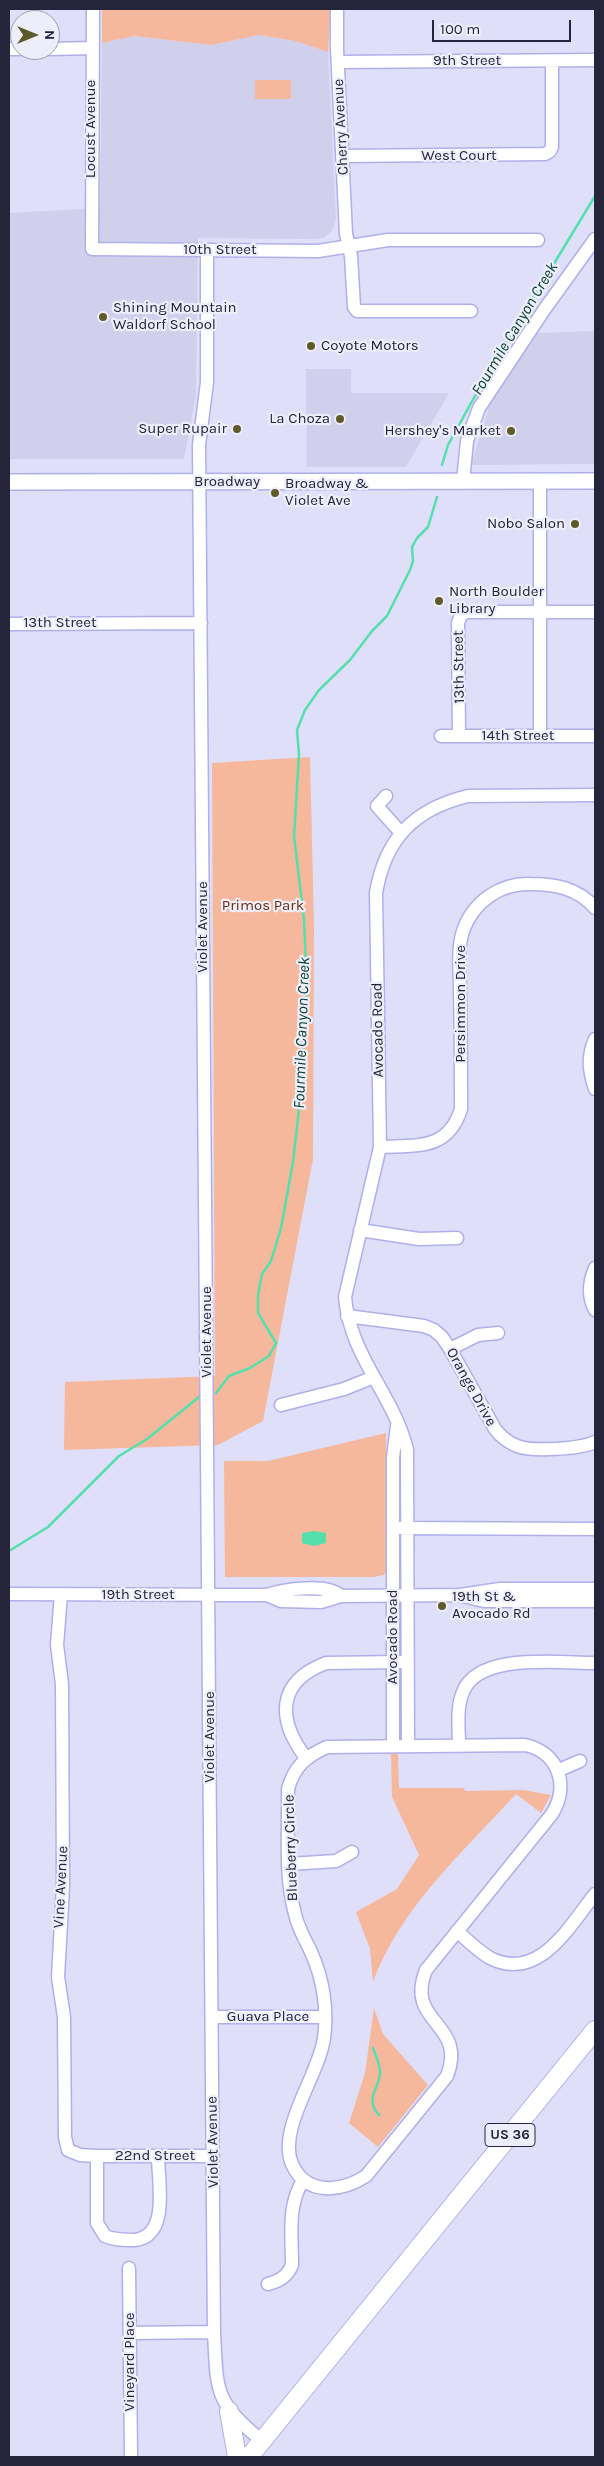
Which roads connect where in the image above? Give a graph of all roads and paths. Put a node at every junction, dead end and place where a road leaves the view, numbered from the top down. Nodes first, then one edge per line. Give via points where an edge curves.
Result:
1 (93, 9) edge
2 (338, 9) edge
3 (92, 48) junction
4 (60, 49) edge
5 (595, 60) edge
6 (552, 61) junction
7 (338, 62) junction
8 (342, 156) junction
9 (595, 239) edge
10 (538, 240) dead end
11 (348, 245) junction
12 (92, 249) joint
13 (207, 251) junction
14 (471, 311) dead end
15 (463, 481) junction
16 (540, 481) junction
17 (595, 481) edge
18 (9, 482) edge
19 (199, 482) junction
20 (540, 612) junction
21 (595, 612) edge
22 (201, 623) junction
23 (9, 624) edge
24 (442, 736) dead end
25 (459, 736) junction
26 (540, 736) junction
27 (595, 736) edge
28 (595, 795) edge
29 (386, 796) dead end
30 (401, 833) junction
31 (595, 908) edge
32 (595, 1039) edge
33 (595, 1089) edge
34 (380, 1147) junction
35 (360, 1230) junction
36 (457, 1238) dead end
37 (595, 1268) edge
38 (595, 1310) edge
39 (347, 1316) junction
40 (498, 1333) dead end
41 (450, 1349) junction
42 (374, 1377) junction
43 (281, 1405) dead end
44 (397, 1423) junction
45 (595, 1442) edge
46 (393, 1528) junction
47 (408, 1528) junction
48 (595, 1529) edge
49 (595, 1589) edge
50 (9, 1594) edge
51 (61, 1594) junction
52 (209, 1595) junction
53 (393, 1595) junction
54 (408, 1595) junction
55 (460, 1595) junction
56 (595, 1601) edge
57 (394, 1662) junction
58 (408, 1662) junction
59 (595, 1663) edge
60 (393, 1746) junction
61 (408, 1746) junction
62 (459, 1746) junction
63 (306, 1758) junction
64 (580, 1761) dead end
65 (559, 1770) junction
66 (352, 1852) dead end
67 (289, 1864) junction
68 (595, 1894) edge
69 (457, 1932) junction
70 (212, 2017) junction
71 (325, 2017) junction
72 (595, 2030) edge
73 (97, 2156) junction
74 (158, 2156) junction
75 (213, 2156) junction
76 (303, 2180) junction
77 (129, 2268) dead end
78 (268, 2284) dead end
79 (130, 2332) junction
80 (214, 2332) junction
81 (229, 2411) junction
82 (262, 2441) junction
83 (130, 2457) edge
84 (237, 2457) edge
85 (249, 2457) edge

1 - 3 street, Locust Avenue
2 - 7 street, Cherry Avenue
3 - 4 street
3 - 12 street, Locust Avenue
5 - 6 street, 9th Street
6 - 7 street, 9th Street
6 - 8 street, West Court via 550,152
7 - 8 street, Cherry Avenue
8 - 11 street, Cherry Avenue
9 - 15 street via 479,408 467,441
10 - 11 street, 10th Street via 388,240
11 - 13 street, 10th Street via 318,251
11 - 14 street, Cherry Avenue via 353,302 357,311
12 - 13 street, 10th Street
13 - 19 street, Violet Avenue via 207,382 199,445
15 - 16 main road, Broadway
15 - 19 main road, Broadway
16 - 17 main road, Broadway
16 - 20 street
18 - 19 main road, Broadway
19 - 22 street, Violet Avenue
20 - 21 street, 13th Street
20 - 25 street, 13th Street via 467,612 460,617
20 - 26 street
22 - 23 street, 13th Street
22 - 52 street, Violet Avenue
24 - 25 street, 14th Street
25 - 26 street, 14th Street
26 - 27 street, 14th Street
28 - 30 street, Avocado Road via 468,796 434,807
29 - 30 street via 377,806
30 - 34 street, Avocado Road via 385,858 376,893
31 - 34 street, Persimmon Drive via 580,895 552,884 506,887 481,903 469,918 460,946 461,1109 458,1120 452,1130 433,1143
32 - 33 street via 589,1061
34 - 35 street, Avocado Road
35 - 36 street via 419,1239
35 - 39 street, Avocado Road via 347,1286
37 - 38 street via 590,1293
39 - 41 street, Orange Drive via 424,1326 442,1336
39 - 42 street, Avocado Road via 353,1337
40 - 41 street via 478,1335
41 - 45 street, Orange Drive via 494,1430 505,1440 518,1447 529,1448 585,1447
42 - 43 street via 344,1389
42 - 44 street, Avocado Road
44 - 46 street, Avocado Road via 393,1457
44 - 47 street, Avocado Road via 407,1450
46 - 47 street
46 - 53 street, Avocado Road
47 - 48 street
47 - 54 street, Avocado Road
49 - 55 street, 19th Street via 493,1589
50 - 51 street, 19th Street
51 - 52 street, 19th Street
51 - 73 street, Vine Avenue via 57,1645 62,1684 63,1887 58,1978 64,2017 65,2137 68,2150
52 - 53 street, 19th Street via 267,1595 287,1589 330,1589 341,1596
52 - 70 street, Violet Avenue
53 - 54 street, 19th Street
53 - 57 street, Avocado Road
54 - 55 street, 19th Street
54 - 58 street, Avocado Road
55 - 56 street, 19th Street via 480,1600
57 - 58 street
57 - 60 street, Avocado Road
57 - 63 street via 326,1663 295,1677 286,1713 287,1727
58 - 61 street, Avocado Road
59 - 62 street via 507,1664 470,1674 460,1700
60 - 61 street, Blueberry Circle
60 - 63 street, Blueberry Circle via 326,1747
61 - 62 street, Blueberry Circle
62 - 65 street, Blueberry Circle via 533,1747 547,1754
63 - 67 street, Blueberry Circle via 292,1777 288,1789
64 - 65 street
65 - 69 street via 560,1801 552,1814
66 - 67 street via 336,1861
67 - 71 street, Blueberry Circle via 290,1894 295,1915 319,1972
68 - 69 street via 547,1953 522,1967 491,1958
69 - 76 street via 426,1970 420,1994 424,2009 456,2051 443,2081 366,2176 352,2185 336,2189 324,2189
70 - 71 street, Guava Place
70 - 75 street, Violet Avenue
71 - 76 street, Blueberry Circle via 320,2057 289,2137 292,2164
72 - 82 highway, US 36
73 - 74 street, 22nd Street
73 - 74 street via 97,2223 105,2236 129,2240 149,2236 158,2222
74 - 75 street, 22nd Street
75 - 80 street, Violet Avenue
76 - 78 street via 292,2206 292,2265 282,2278
77 - 79 street, Vineyard Place
79 - 80 street
79 - 83 street, Vineyard Place
80 - 81 street, Violet Avenue via 216,2381
81 - 82 street
81 - 84 highway
82 - 85 highway, US 36

